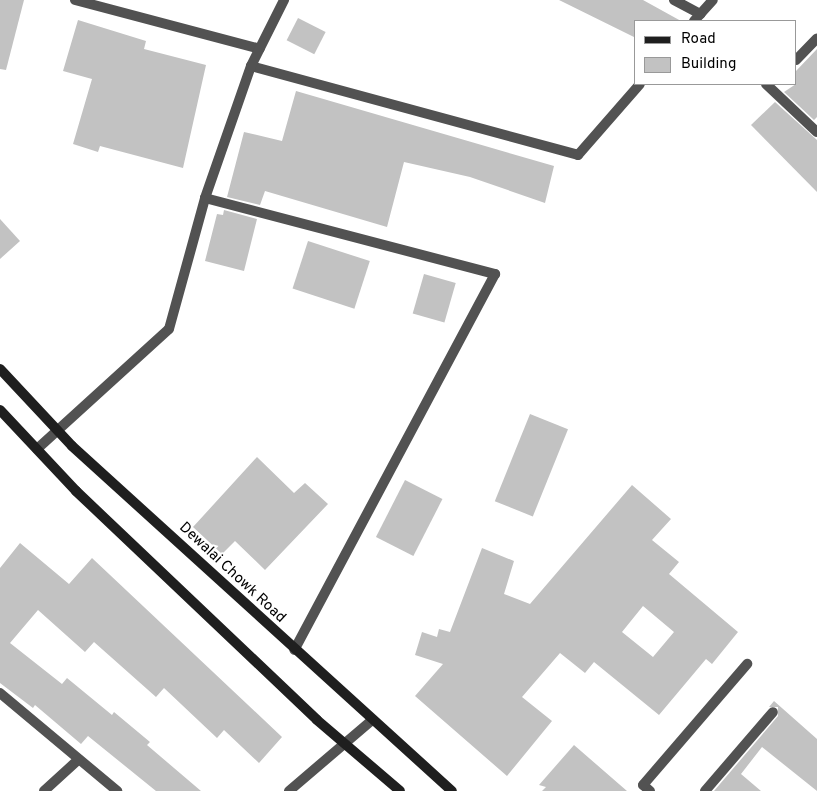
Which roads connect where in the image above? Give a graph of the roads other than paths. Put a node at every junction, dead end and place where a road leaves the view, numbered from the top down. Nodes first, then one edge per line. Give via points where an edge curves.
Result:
1 (74, 0) edge
2 (284, 0) edge
3 (674, 0) edge
4 (713, 0) edge
5 (697, 18) edge
6 (817, 38) edge
7 (260, 49) junction
8 (797, 59) edge
9 (251, 66) junction
10 (639, 85) edge
11 (769, 85) edge
12 (816, 128) edge
13 (205, 198) junction
14 (0, 369) edge
15 (0, 410) edge
16 (59, 433) junction
17 (37, 449) junction
18 (294, 650) junction
19 (747, 664) dead end
20 (0, 693) edge
21 (773, 712) dead end
22 (372, 720) junction
23 (344, 743) junction
24 (79, 760) junction
25 (44, 791) edge
26 (117, 791) edge
27 (289, 791) edge
28 (400, 791) edge
29 (452, 791) edge
30 (650, 791) edge
31 (705, 791) edge

1 - 7 street
2 - 7 street
3 - 5 street
4 - 5 street
6 - 8 street
7 - 9 street
9 - 10 street via 578,156
9 - 13 street
11 - 12 street
13 - 16 street via 169,330
13 - 18 street via 494,274
14 - 16 main road, Dewalai Chowk Road
15 - 17 main road
16 - 17 street
16 - 18 main road, Dewalai Chowk Road
17 - 23 main road via 76,491
18 - 22 main road, Dewalai Chowk Road
19 - 30 street via 643,786
20 - 24 street
21 - 31 street
22 - 23 street
22 - 29 main road, Dewalai Chowk Road
23 - 27 street
23 - 28 main road
24 - 25 street
24 - 26 street

